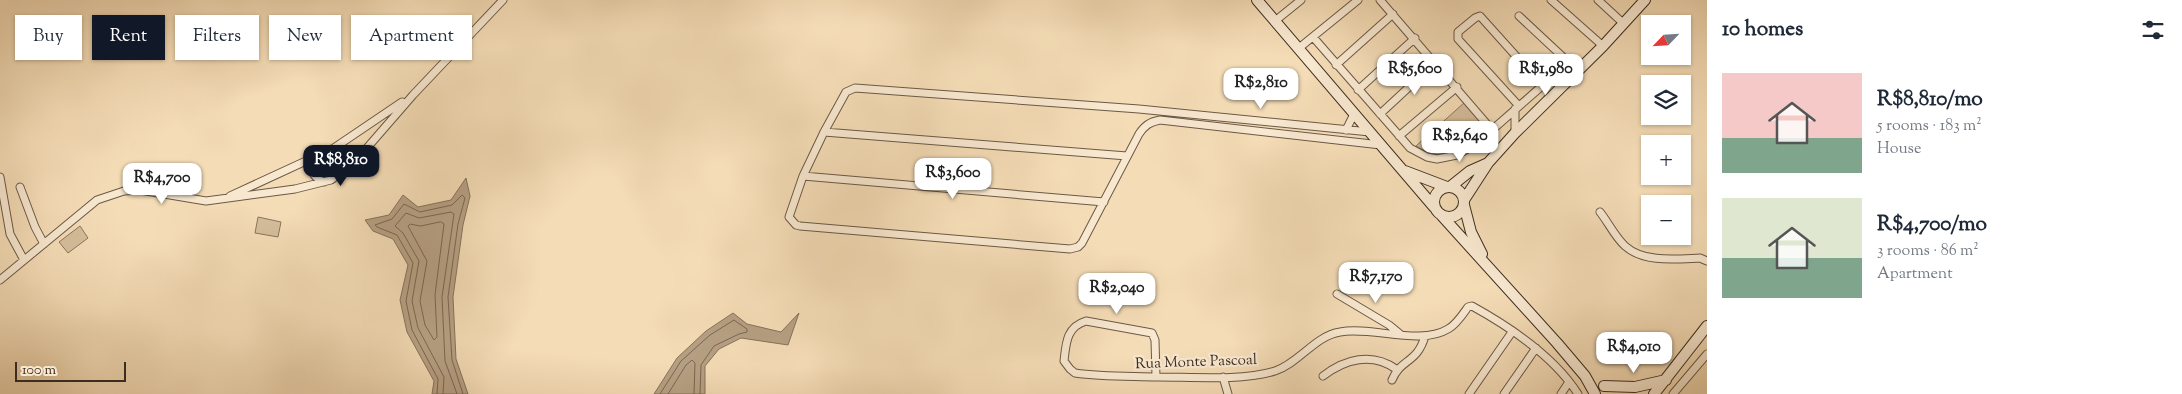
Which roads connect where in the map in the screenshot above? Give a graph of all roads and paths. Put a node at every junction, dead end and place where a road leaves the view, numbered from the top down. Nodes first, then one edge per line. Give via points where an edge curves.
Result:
1 (503, 0) edge
2 (1257, 0) edge
3 (1301, 0) edge
4 (1358, 0) edge
5 (1380, 0) edge
6 (1551, 0) edge
7 (1598, 0) edge
8 (1645, 0) edge
9 (1393, 14) junction
10 (1519, 16) dead end
11 (1275, 21) junction
12 (1624, 24) junction
13 (1313, 37) junction
14 (1414, 38) junction
15 (1603, 46) junction
16 (1298, 48) junction
17 (1435, 62) junction
18 (1336, 64) junction
19 (1578, 70) junction
20 (1559, 71) dead end
21 (1542, 85) junction
22 (1456, 87) junction
23 (1358, 90) junction
24 (413, 95) junction
25 (1517, 107) junction
26 (1150, 111) junction
27 (1354, 114) junction
28 (1380, 114) junction
29 (1148, 123) junction
30 (1346, 130) junction
31 (1492, 130) junction
32 (824, 132) junction
33 (1370, 132) junction
34 (1515, 133) junction
35 (1399, 136) junction
36 (1381, 145) junction
37 (334, 148) junction
38 (1127, 156) junction
39 (315, 157) junction
40 (1488, 163) junction
41 (346, 170) junction
42 (1404, 171) junction
43 (803, 176) junction
44 (0, 177) edge
45 (324, 182) junction
46 (1448, 187) junction
47 (20, 188) dead end
48 (223, 199) junction
49 (1104, 202) junction
50 (1464, 202) junction
51 (1434, 207) junction
52 (1600, 212) dead end
53 (1442, 216) junction
54 (44, 244) junction
55 (24, 260) junction
56 (1707, 261) edge
57 (1486, 264) junction
58 (0, 280) edge
59 (1337, 294) dead end
60 (1706, 329) edge
61 (1512, 332) junction
62 (1401, 334) junction
63 (1424, 336) junction
64 (1536, 348) junction
65 (1707, 354) edge
66 (1396, 370) junction
67 (1156, 376) junction
68 (1323, 376) dead end
69 (1585, 376) junction
70 (1223, 377) junction
71 (1392, 380) dead end
72 (1666, 380) junction
73 (1570, 382) junction
74 (1604, 386) junction
75 (1228, 394) edge
76 (1469, 394) edge
77 (1504, 394) edge
78 (1561, 394) edge
79 (1578, 394) edge
80 (1595, 394) edge
81 (1622, 394) edge
82 (1654, 394) edge
83 (1673, 394) edge

1 - 24 street
2 - 11 street
3 - 11 street
4 - 13 street
5 - 9 street
6 - 15 street
7 - 12 street
8 - 12 street
9 - 14 street
9 - 18 street
10 - 19 street
11 - 16 street
12 - 15 street
13 - 16 street
13 - 18 street
14 - 17 street
14 - 23 street
15 - 19 street
16 - 27 street
17 - 22 street
17 - 28 street
18 - 23 street
19 - 34 street
20 - 21 street
21 - 25 street
21 - 25 street via 1479,16 1461,28 1458,39
22 - 31 street
22 - 35 street
23 - 28 street
24 - 37 street
24 - 41 street
25 - 31 street
25 - 34 street
26 - 29 street
26 - 30 street
26 - 32 street via 855,88 846,92
27 - 30 street
27 - 33 street
28 - 35 street
29 - 36 street via 1160,120
29 - 38 street
30 - 33 street
31 - 35 street via 1457,156 1443,158 1418,154
32 - 38 street
32 - 43 street
33 - 36 street
34 - 40 street
36 - 42 street
37 - 39 street
37 - 41 street via 343,149 346,153 349,159
38 - 49 street
39 - 45 street via 310,167 312,173
39 - 48 street
40 - 46 street
40 - 50 street
41 - 45 street
42 - 46 street
42 - 51 street
43 - 49 street
43 - 49 street via 789,217 800,226 1070,248 1080,246
44 - 55 street via 10,234
45 - 48 street
46 - 50 street via 1461,192
46 - 51 street via 1436,194
47 - 54 street
48 - 54 street via 206,201 140,190 124,191 97,200
50 - 53 street via 1456,216
50 - 57 street via 1470,232
51 - 53 street
52 - 56 street via 1624,245 1635,253 1648,257 1700,258
53 - 57 street
54 - 55 street
55 - 58 street
57 - 69 street
59 - 62 street
60 - 72 street
61 - 63 street, Rua Monte Pascoal via 1470,306 1450,328
61 - 64 street, Rua Monte Pascoal
61 - 76 street
62 - 63 street, Rua Monte Pascoal
62 - 70 street, Rua Monte Pascoal via 1339,332 1276,370
63 - 66 street via 1416,355
64 - 73 street, Rua Monte Pascoal
64 - 77 street
65 - 83 street
66 - 68 street via 1378,362 1351,360
66 - 71 street
67 - 67 street, Rua Monte Pascoal via 1078,373 1064,361 1066,341 1072,329 1092,322 1152,333
67 - 70 street, Rua Monte Pascoal
69 - 74 street
69 - 80 street
70 - 75 street
72 - 74 street via 1635,387
72 - 82 street
73 - 78 street
73 - 79 street, Rua Monte Pascoal
74 - 81 street

